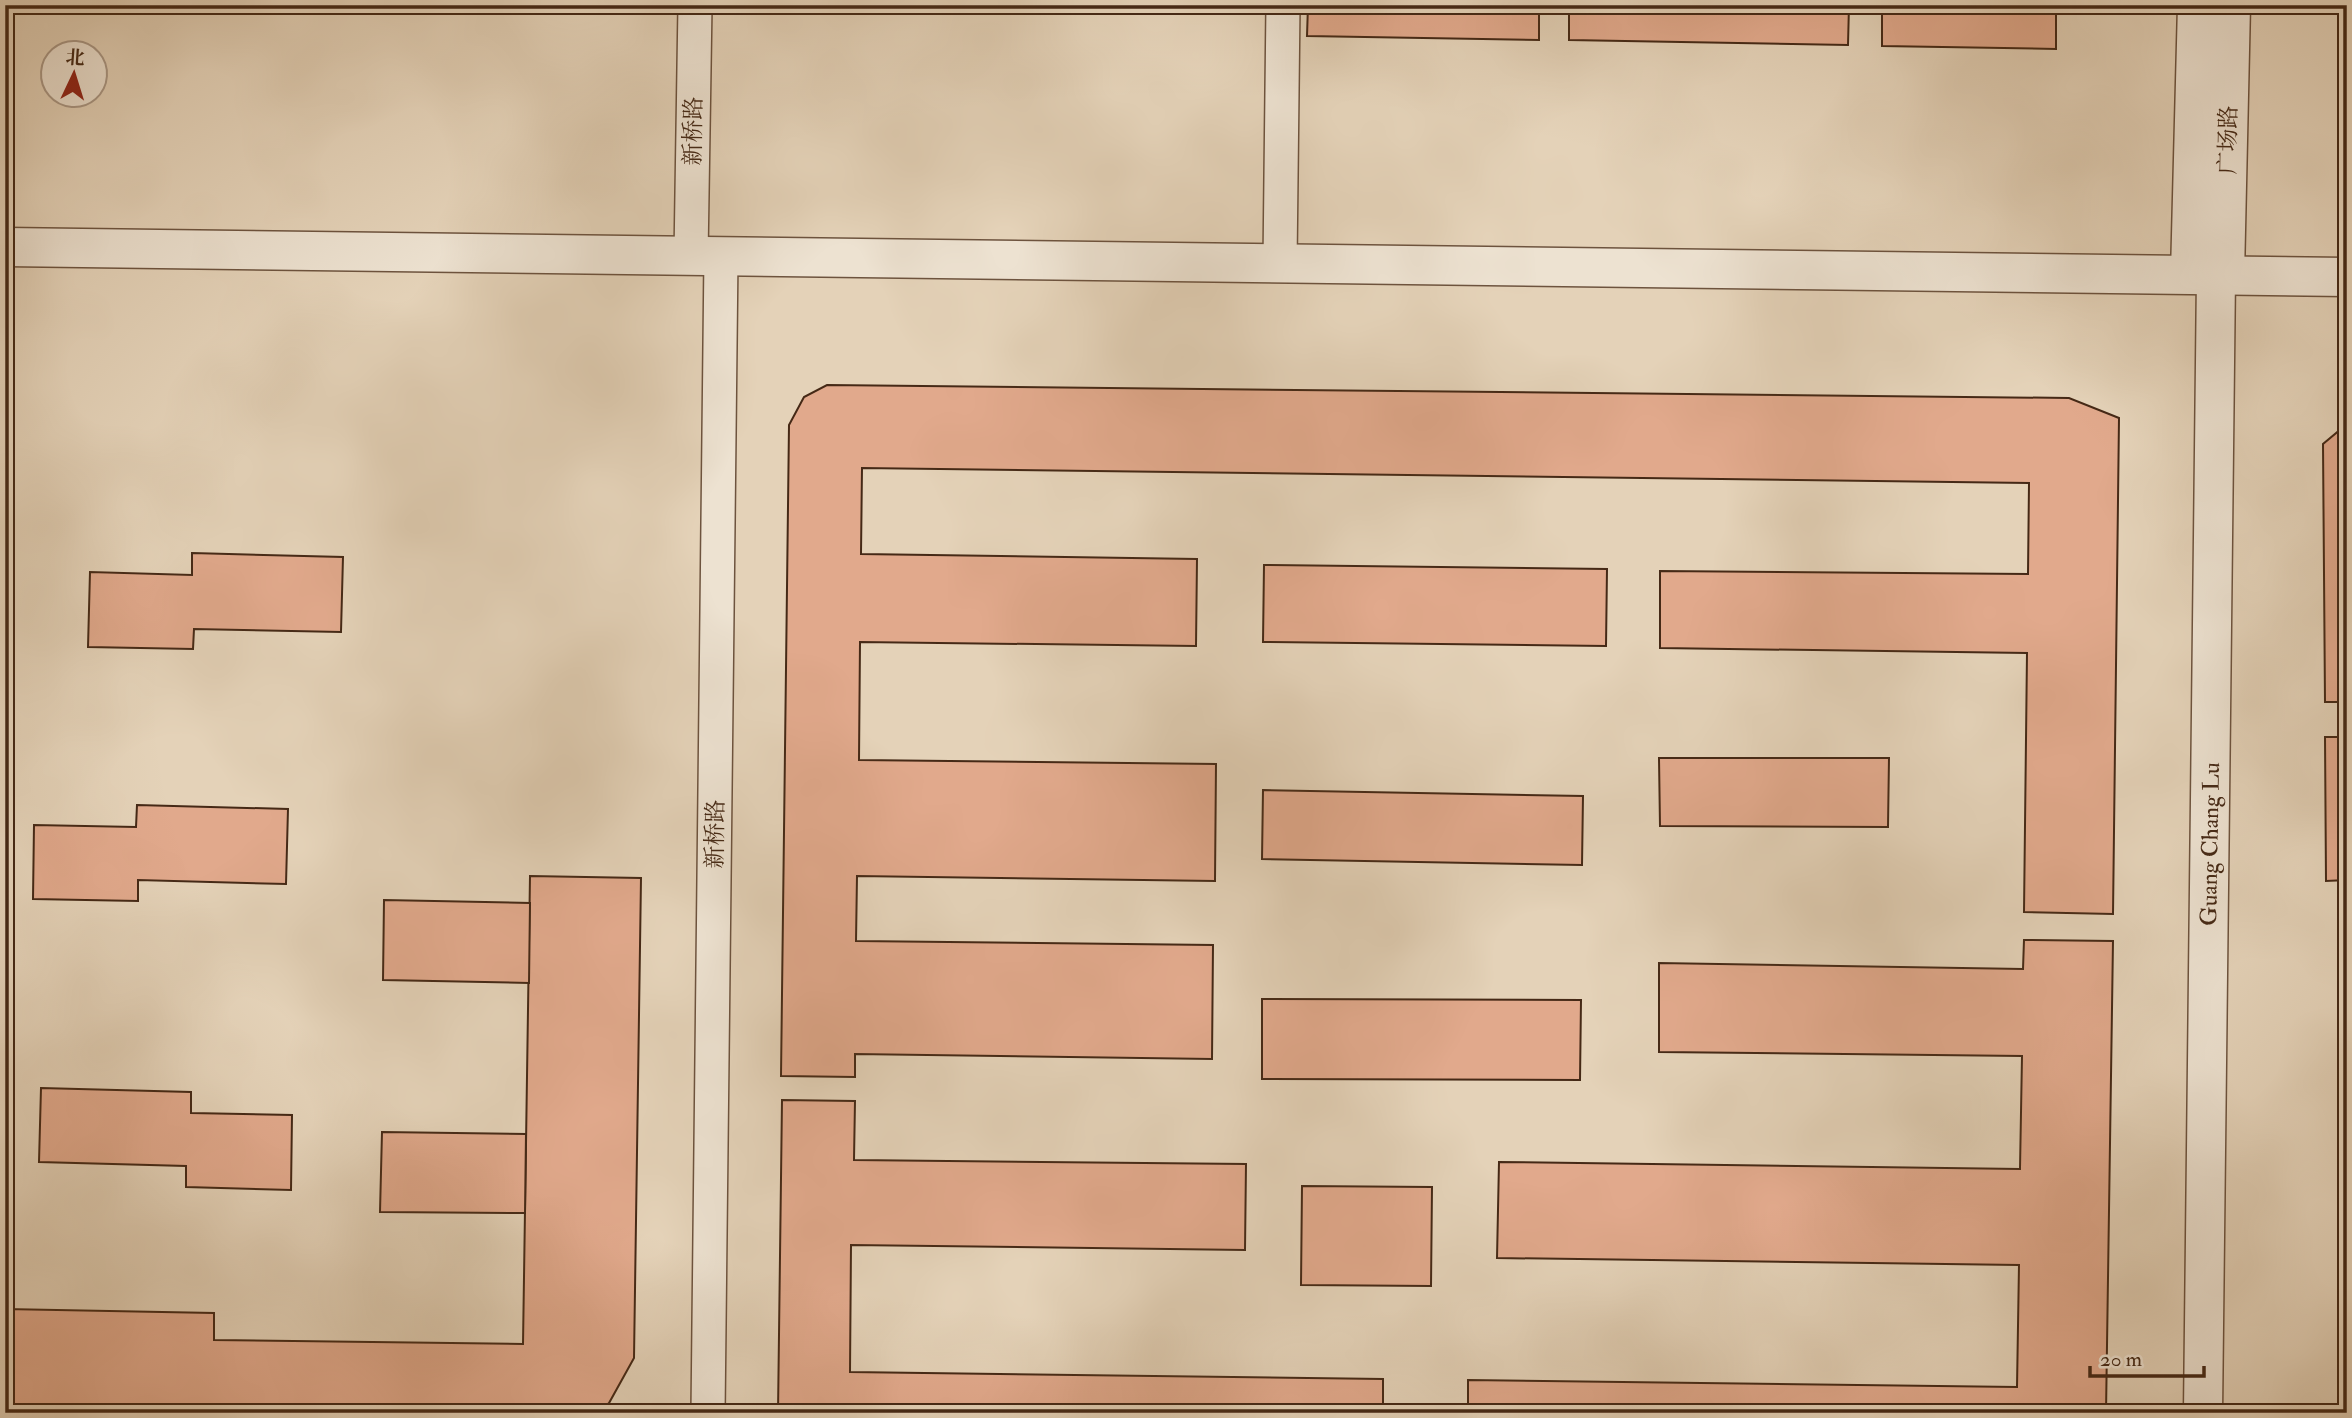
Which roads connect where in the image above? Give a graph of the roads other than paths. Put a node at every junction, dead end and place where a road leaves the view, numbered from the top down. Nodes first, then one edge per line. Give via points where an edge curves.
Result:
1 (695, 5) edge
2 (1283, 5) edge
3 (2197, 5) edge
4 (2231, 5) edge
5 (5, 247) edge
6 (706, 256) junction
7 (1280, 263) junction
8 (2210, 275) junction
9 (2347, 277) edge
10 (708, 1413) edge
11 (2203, 1413) edge

1 - 6 street, 新桥路
2 - 7 street
3 - 8 street, 广场路
4 - 8 street, 广场路
5 - 6 street
6 - 7 street
6 - 10 street, 新桥路
7 - 8 street
8 - 9 street
8 - 11 street, Guang Chang Lu

